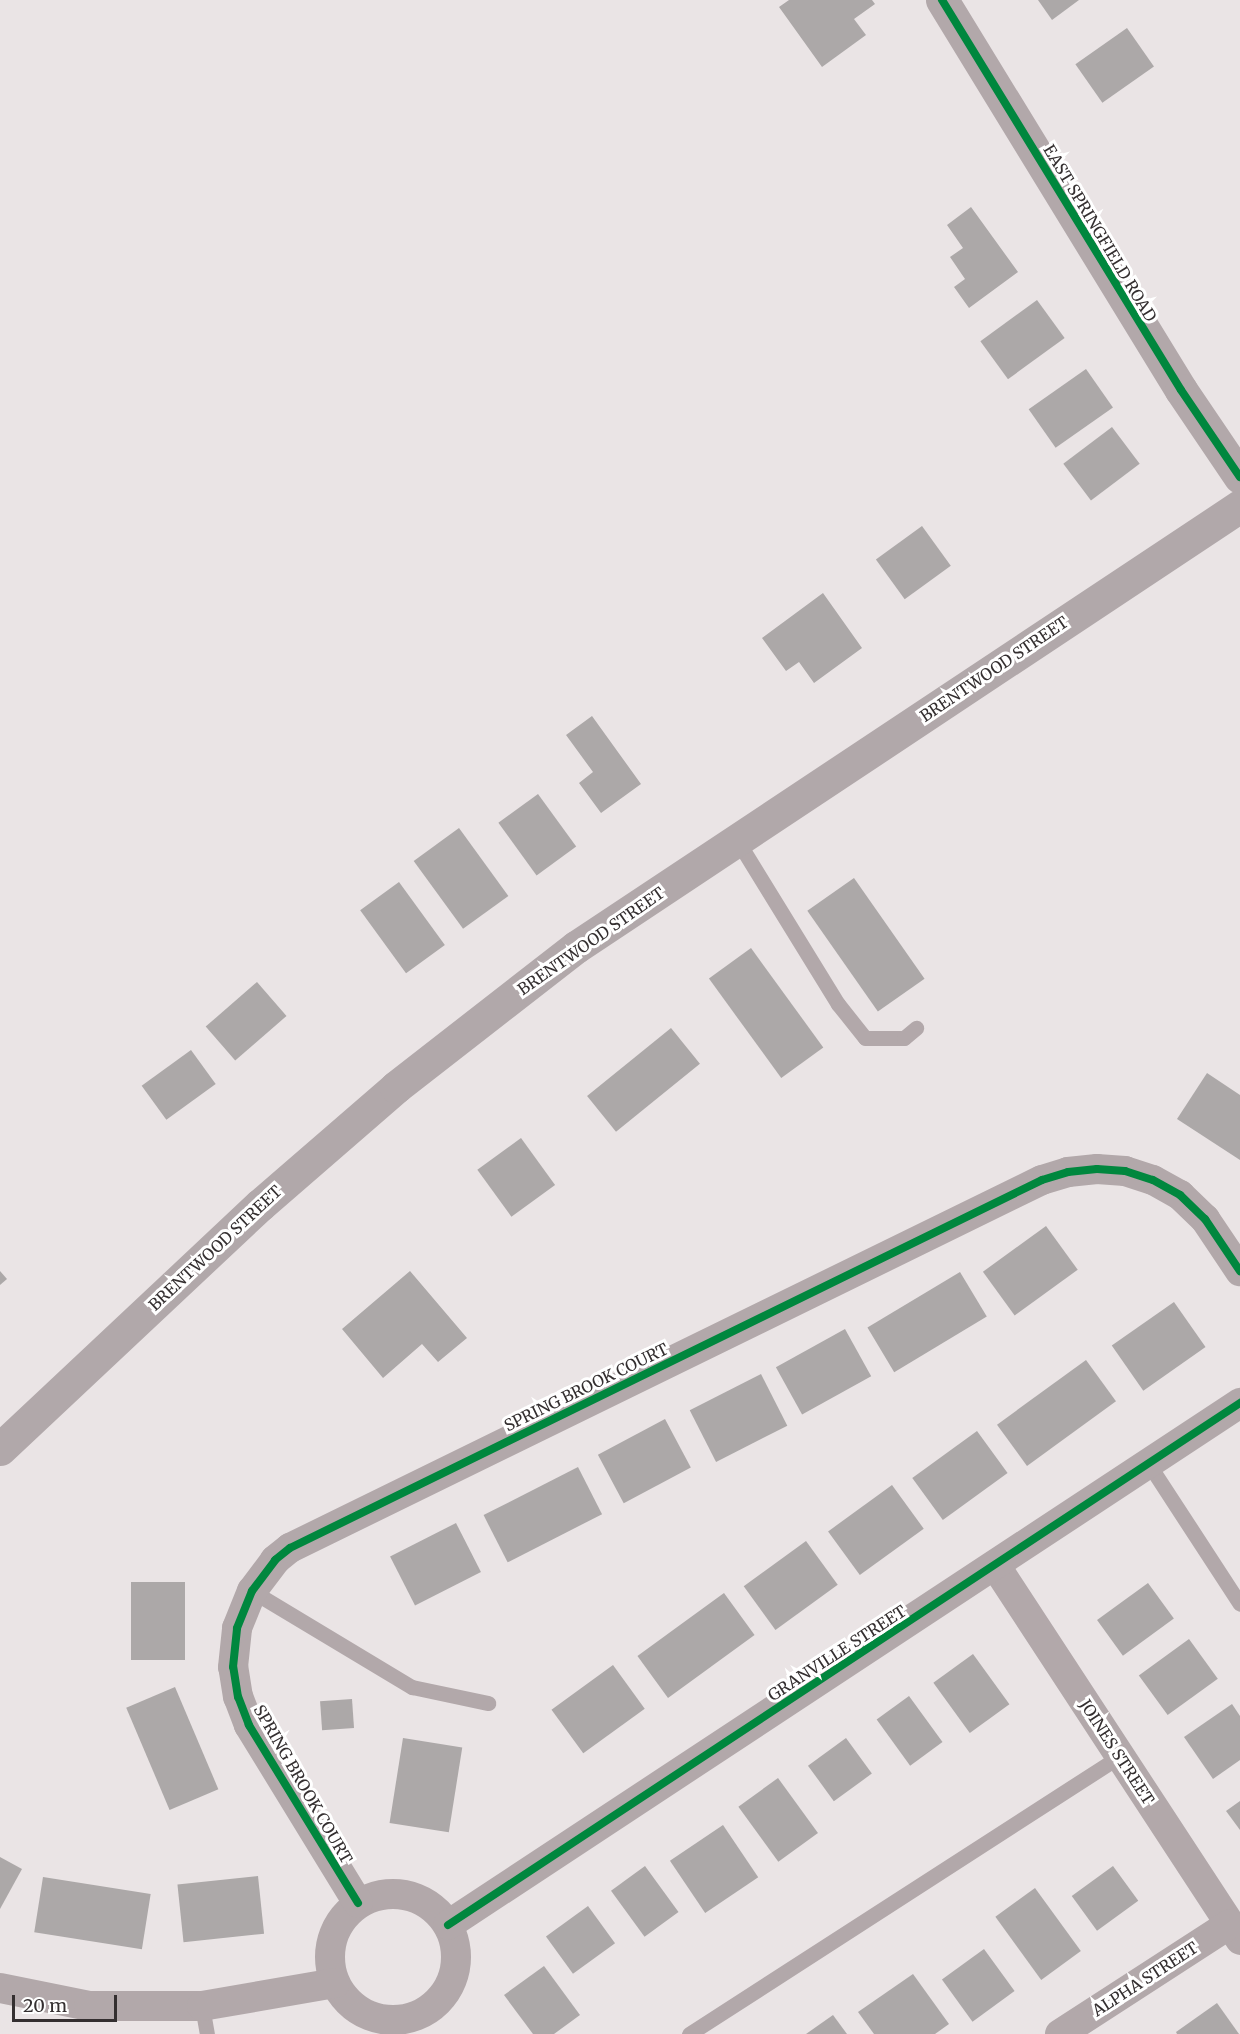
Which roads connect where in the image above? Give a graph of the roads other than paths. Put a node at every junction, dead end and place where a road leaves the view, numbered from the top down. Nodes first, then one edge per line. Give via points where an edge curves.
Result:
1 (942, 0) edge
2 (1240, 477) edge
3 (1240, 506) edge
4 (737, 840) junction
5 (916, 1028) dead end
6 (1240, 1271) edge
7 (1240, 1403) edge
8 (0, 1449) edge
9 (1148, 1463) junction
10 (994, 1565) junction
11 (252, 1591) junction
12 (1240, 1604) edge
13 (488, 1703) dead end
14 (1120, 1756) junction
15 (358, 1903) junction
16 (448, 1925) junction
17 (1235, 1932) edge
18 (335, 1983) junction
19 (0, 1988) edge
20 (204, 2020) edge
21 (426, 2024) edge
22 (689, 2034) edge
23 (1060, 2034) edge

1 - 2 street, EAST SPRINGFIELD ROAD via 1181,390
3 - 4 main road, BRENTWOOD STREET
4 - 5 lane via 838,1004 866,1038 904,1038
4 - 8 main road, BRENTWOOD STREET via 576,947 396,1088 260,1205
6 - 11 street, SPRING BROOK COURT via 1205,1219 1180,1195 1153,1180 1125,1171 1097,1169 1042,1180 307,1537 275,1560
7 - 9 street, GRANVILLE STREET
9 - 10 street, GRANVILLE STREET
9 - 12 lane
10 - 14 street, JOINES STREET
10 - 16 street, GRANVILLE STREET
11 - 13 lane via 412,1687
11 - 15 street, SPRING BROOK COURT via 237,1628 233,1667 238,1697 249,1725
14 - 17 street, JOINES STREET
14 - 22 lane
15 - 16 street via 393,1893 415,1897 434,1908
15 - 18 street via 338,1924 331,1943
16 - 21 street via 456,1945 456,1967 449,1988
17 - 23 street, ALPHA STREET
18 - 20 street
18 - 21 street via 346,2000 362,2012 381,2019
19 - 20 street via 89,2006

